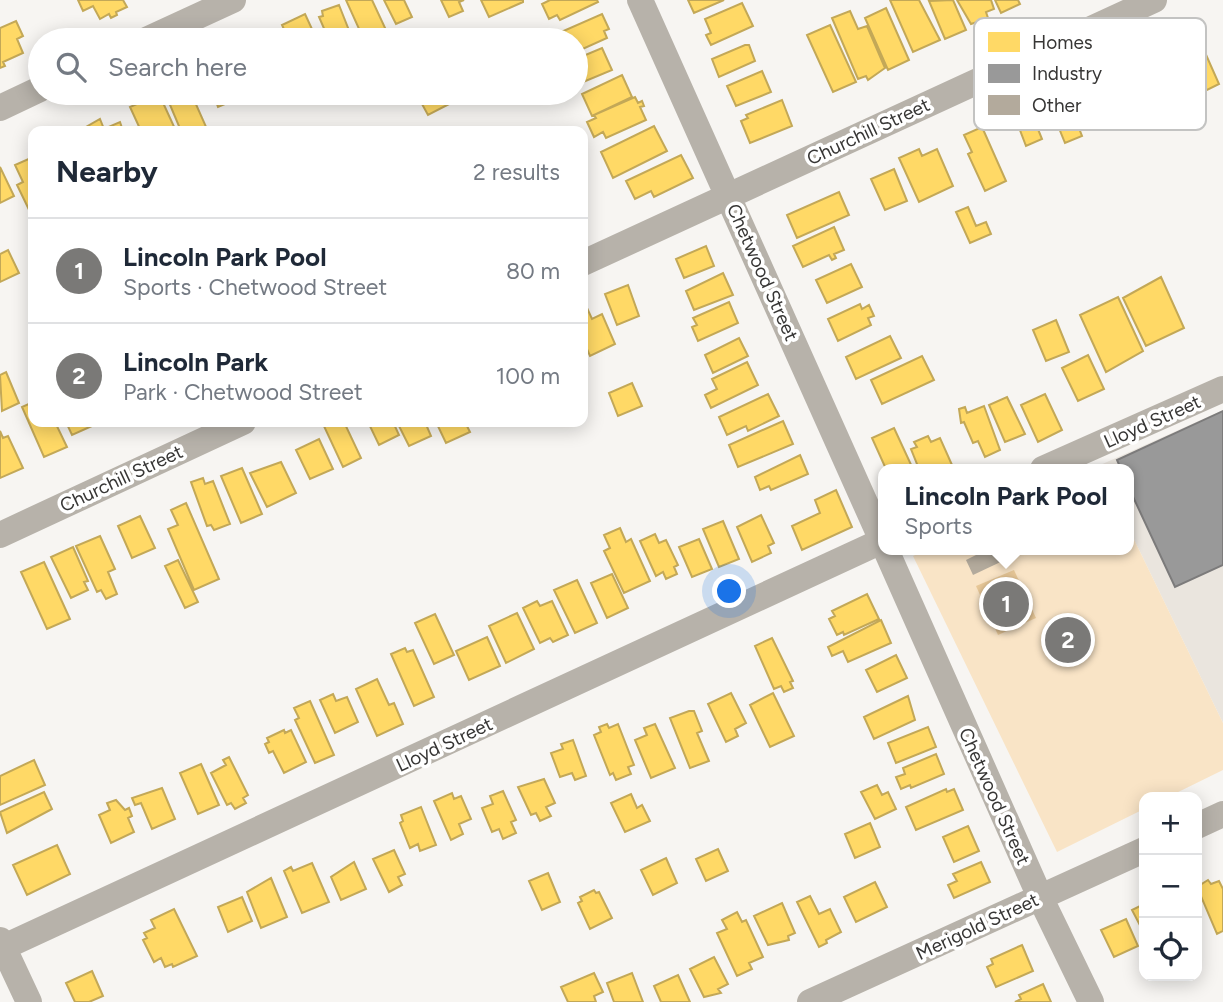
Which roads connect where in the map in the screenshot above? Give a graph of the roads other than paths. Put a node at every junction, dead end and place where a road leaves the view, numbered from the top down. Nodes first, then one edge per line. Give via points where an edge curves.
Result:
1 (640, 0) edge
2 (1154, 0) edge
3 (215, 4) edge
4 (1115, 18) edge
5 (169, 28) edge
6 (974, 83) edge
7 (28, 95) edge
8 (0, 108) edge
9 (729, 195) junction
10 (588, 261) edge
11 (1223, 389) edge
12 (232, 427) edge
13 (1054, 464) edge
14 (878, 530) edge
15 (0, 535) edge
16 (878, 547) edge
17 (889, 555) edge
18 (1223, 814) edge
19 (1202, 824) edge
20 (1139, 852) edge
21 (1040, 897) junction
22 (2, 944) edge
23 (29, 1002) edge
24 (810, 1002) edge
25 (1091, 1002) edge

1 - 9 street, Chetwood Street
2 - 4 street, Churchill Street
3 - 5 street
6 - 9 street, Churchill Street
7 - 8 street
9 - 10 street, Churchill Street
9 - 14 street, Chetwood Street
11 - 13 street, Lloyd Street
12 - 15 street, Churchill Street
16 - 22 street, Lloyd Street
17 - 21 street, Chetwood Street
18 - 19 street
20 - 21 street, Merigold Street
21 - 24 street, Merigold Street
21 - 25 street, Chetwood Street
22 - 23 street

